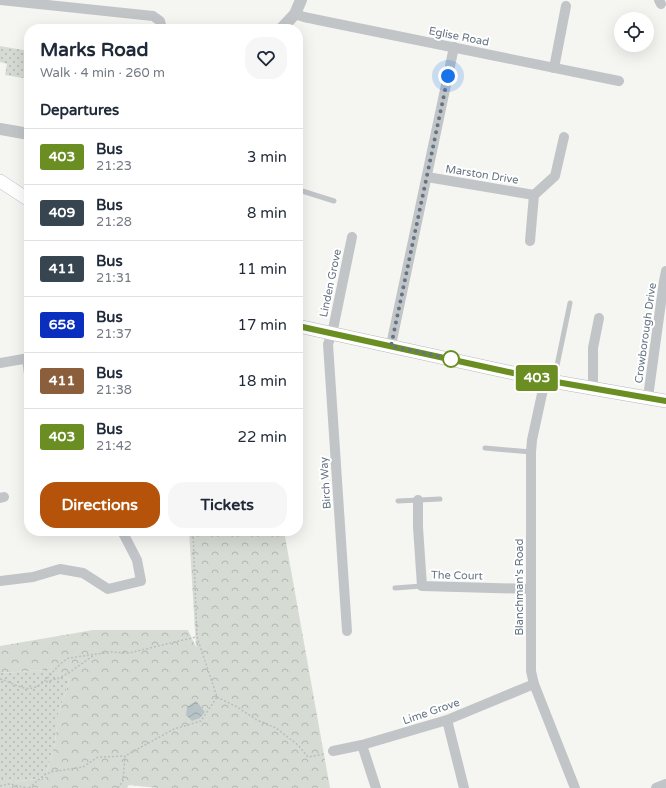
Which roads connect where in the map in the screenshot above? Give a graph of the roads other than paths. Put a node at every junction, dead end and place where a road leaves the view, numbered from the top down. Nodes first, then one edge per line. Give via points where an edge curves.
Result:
1 (0, 0) edge
2 (301, 0) edge
3 (566, 6) dead end
4 (295, 14) junction
5 (161, 24) edge
6 (286, 24) edge
7 (454, 47) junction
8 (554, 68) junction
9 (619, 80) dead end
10 (0, 128) edge
11 (24, 133) edge
12 (564, 137) dead end
13 (427, 177) junction
14 (0, 181) edge
15 (303, 191) edge
16 (534, 195) junction
17 (24, 197) edge
18 (334, 202) dead end
19 (352, 237) dead end
20 (530, 241) dead end
21 (666, 272) edge
22 (570, 303) dead end
23 (599, 318) dead end
24 (303, 327) edge
25 (332, 334) junction
26 (391, 346) junction
27 (24, 359) edge
28 (0, 363) edge
29 (549, 380) junction
30 (593, 387) junction
31 (648, 397) junction
32 (666, 401) edge
33 (485, 448) dead end
34 (531, 452) junction
35 (440, 499) dead end
36 (398, 500) dead end
37 (418, 500) junction
38 (125, 536) edge
39 (0, 581) edge
40 (422, 586) junction
41 (395, 588) dead end
42 (531, 588) junction
43 (347, 631) dead end
44 (534, 684) junction
45 (447, 720) junction
46 (362, 745) junction
47 (333, 751) road end
48 (666, 784) edge
49 (376, 788) edge
50 (464, 788) edge
51 (575, 788) edge
52 (656, 788) edge

1 - 5 street via 154,16
2 - 4 street
3 - 8 street
4 - 6 street
4 - 7 street, Eglise Road
7 - 8 street, Eglise Road
7 - 13 street
8 - 9 street, Eglise Road
10 - 11 street
12 - 16 street via 555,176
13 - 16 street, Marston Drive
13 - 26 street
14 - 17 main road
15 - 18 lane
16 - 20 street
19 - 25 street, Linden Grove
21 - 31 street, Crowborough Drive
22 - 29 lane
23 - 30 street via 593,348
24 - 25 main road
25 - 26 main road
25 - 43 street, Birch Way via 328,344
26 - 29 main road
27 - 28 street
29 - 30 main road
29 - 34 street, Blanchman's Road
30 - 31 main road
31 - 32 main road
33 - 34 lane
34 - 42 street, Blanchman's Road
35 - 37 lane
36 - 37 lane
37 - 40 street, The Court
38 - 39 street via 137,560 141,581 108,588 83,573 60,569 33,577
40 - 41 lane
40 - 42 street, The Court
42 - 44 street, Blanchman's Road via 531,671
44 - 45 street, Lime Grove
44 - 51 street, Blanchman's Road
45 - 46 street, Lime Grove
45 - 50 street
46 - 47 street, Lime Grove
46 - 49 street
48 - 52 street

